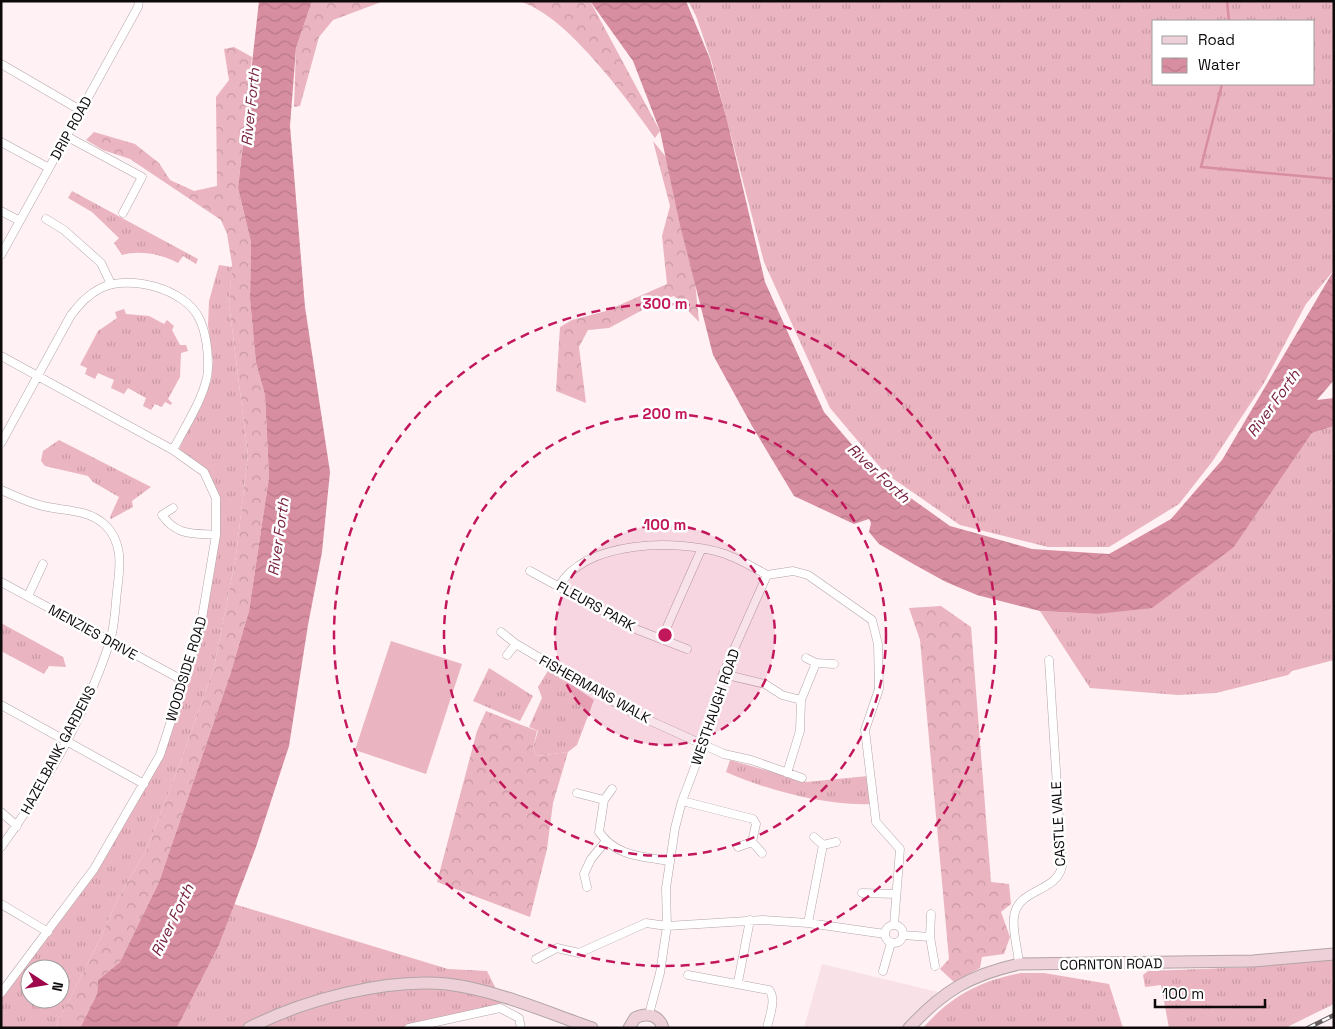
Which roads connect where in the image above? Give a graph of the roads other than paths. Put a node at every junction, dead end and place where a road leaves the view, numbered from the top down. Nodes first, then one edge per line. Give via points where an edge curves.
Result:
1 (139, 1) edge
2 (1, 64) edge
3 (80, 110) junction
4 (66, 136) junction
5 (1, 142) edge
6 (49, 168) junction
7 (1, 211) edge
8 (123, 213) dead end
9 (46, 218) dead end
10 (20, 221) junction
11 (1, 255) edge
12 (112, 284) junction
13 (1, 356) edge
14 (38, 376) junction
15 (1, 443) edge
16 (173, 450) junction
17 (1, 490) edge
18 (173, 508) dead end
19 (216, 535) junction
20 (701, 550) junction
21 (43, 564) dead end
22 (530, 571) dead end
23 (767, 575) junction
24 (1, 582) edge
25 (559, 586) junction
26 (28, 596) junction
27 (501, 632) dead end
28 (662, 638) junction
29 (110, 642) junction
30 (516, 644) junction
31 (687, 649) dead end
32 (507, 655) dead end
33 (806, 658) dead end
34 (1049, 660) dead end
35 (816, 663) junction
36 (834, 664) dead end
37 (723, 674) junction
38 (184, 681) junction
39 (800, 700) junction
40 (1, 705) edge
41 (66, 741) junction
42 (704, 743) junction
43 (787, 773) junction
44 (802, 778) dead end
45 (144, 784) junction
46 (612, 788) dead end
47 (577, 793) dead end
48 (604, 800) junction
49 (682, 801) junction
50 (1, 812) edge
51 (17, 826) junction
52 (814, 837) dead end
53 (606, 841) junction
54 (752, 842) junction
55 (836, 842) dead end
56 (824, 844) junction
57 (1, 847) edge
58 (738, 848) dead end
59 (762, 853) dead end
60 (669, 861) junction
61 (587, 887) dead end
62 (862, 893) dead end
63 (896, 894) junction
64 (1, 904) edge
65 (931, 914) dead end
66 (750, 920) junction
67 (808, 923) junction
68 (894, 925) junction
69 (668, 926) junction
70 (48, 932) junction
71 (885, 934) junction
72 (903, 935) junction
73 (930, 937) junction
74 (891, 943) junction
75 (1334, 954) edge
76 (536, 959) dead end
77 (1019, 964) junction
78 (935, 966) dead end
79 (883, 972) dead end
80 (688, 975) dead end
81 (738, 982) junction
82 (1, 993) edge
83 (649, 1014) junction
84 (249, 1028) edge
85 (409, 1028) edge
86 (520, 1028) edge
87 (592, 1028) edge
88 (629, 1028) edge
89 (663, 1028) edge
90 (767, 1028) edge
91 (909, 1028) edge

1 - 3 street, DRIP ROAD
2 - 3 street
3 - 4 street, DRIP ROAD
4 - 6 street, DRIP ROAD
4 - 8 street via 142,176
5 - 6 street
6 - 10 street, DRIP ROAD
7 - 10 street
9 - 12 street via 101,263
10 - 11 street, DRIP ROAD
12 - 14 street via 85,297
12 - 16 street via 141,283 174,293 200,319 209,368 206,384
13 - 14 street, WOODSIDE ROAD
14 - 15 street
14 - 16 street, WOODSIDE ROAD
16 - 19 street, WOODSIDE ROAD via 204,472 216,498
17 - 29 street, HAZELBANK GARDENS via 44,507 72,510 93,517 113,534 120,566
18 - 19 street via 162,515 170,527 184,532
19 - 38 street, WOODSIDE ROAD via 202,624
20 - 23 street via 722,553
20 - 25 street via 660,546 621,548 581,563 563,578
20 - 28 street
21 - 26 street
22 - 25 street, FLEURS PARK
23 - 37 street, WESTHAUGH ROAD
23 - 63 street via 808,574 872,620 878,644 879,689 865,730 876,822 900,850
24 - 26 street, MENZIES DRIVE
25 - 28 street, FLEURS PARK via 638,630
26 - 29 street, MENZIES DRIVE
27 - 30 street, FISHERMANS WALK
28 - 31 street, FLEURS PARK
29 - 38 street, MENZIES DRIVE
29 - 41 street, HAZELBANK GARDENS via 95,682
30 - 32 street
30 - 42 street, FISHERMANS WALK via 633,713
33 - 35 street
34 - 77 street, CASTLE VALE via 1062,866 1060,875 1051,883 1021,900 1014,916
35 - 36 street
35 - 39 street
37 - 39 street via 766,684 782,695
37 - 42 street, WESTHAUGH ROAD
38 - 45 street, WOODSIDE ROAD via 160,755
39 - 43 street via 800,731
40 - 41 street
41 - 45 street
41 - 51 street, HAZELBANK GARDENS
42 - 43 street, FISHERMANS WALK via 730,756
42 - 49 street, WESTHAUGH ROAD
43 - 44 street, FISHERMANS WALK
45 - 70 street, WOODSIDE ROAD via 94,869
46 - 48 street
47 - 48 street
48 - 53 street via 598,832
49 - 54 street via 753,819 756,824
49 - 60 street, WESTHAUGH ROAD
50 - 51 street
51 - 57 street, HAZELBANK GARDENS
52 - 56 street
53 - 60 street via 620,852
53 - 61 street via 584,874
54 - 58 street
54 - 59 street
55 - 56 street
56 - 67 street
60 - 69 street, WESTHAUGH ROAD via 666,888
62 - 63 street
63 - 68 street
64 - 70 street
65 - 73 street
66 - 67 street
66 - 69 street
66 - 81 street
67 - 71 street
68 - 71 street via 889,926
68 - 72 street via 901,928
69 - 76 street via 646,923 579,953 557,948
69 - 83 street, WESTHAUGH ROAD
70 - 82 street, WOODSIDE ROAD
71 - 74 street
72 - 73 street
72 - 74 street via 900,941
73 - 78 street
74 - 79 street
75 - 77 main road, CORNTON ROAD via 1254,961
77 - 91 main road, CORNTON ROAD via 991,970 955,987 933,1003
80 - 81 street
81 - 90 street via 771,993
83 - 88 main road via 635,1018
83 - 89 main road via 656,1017
84 - 87 main road via 309,1002 335,995 442,984 496,996
85 - 86 street via 500,1008 519,1018

